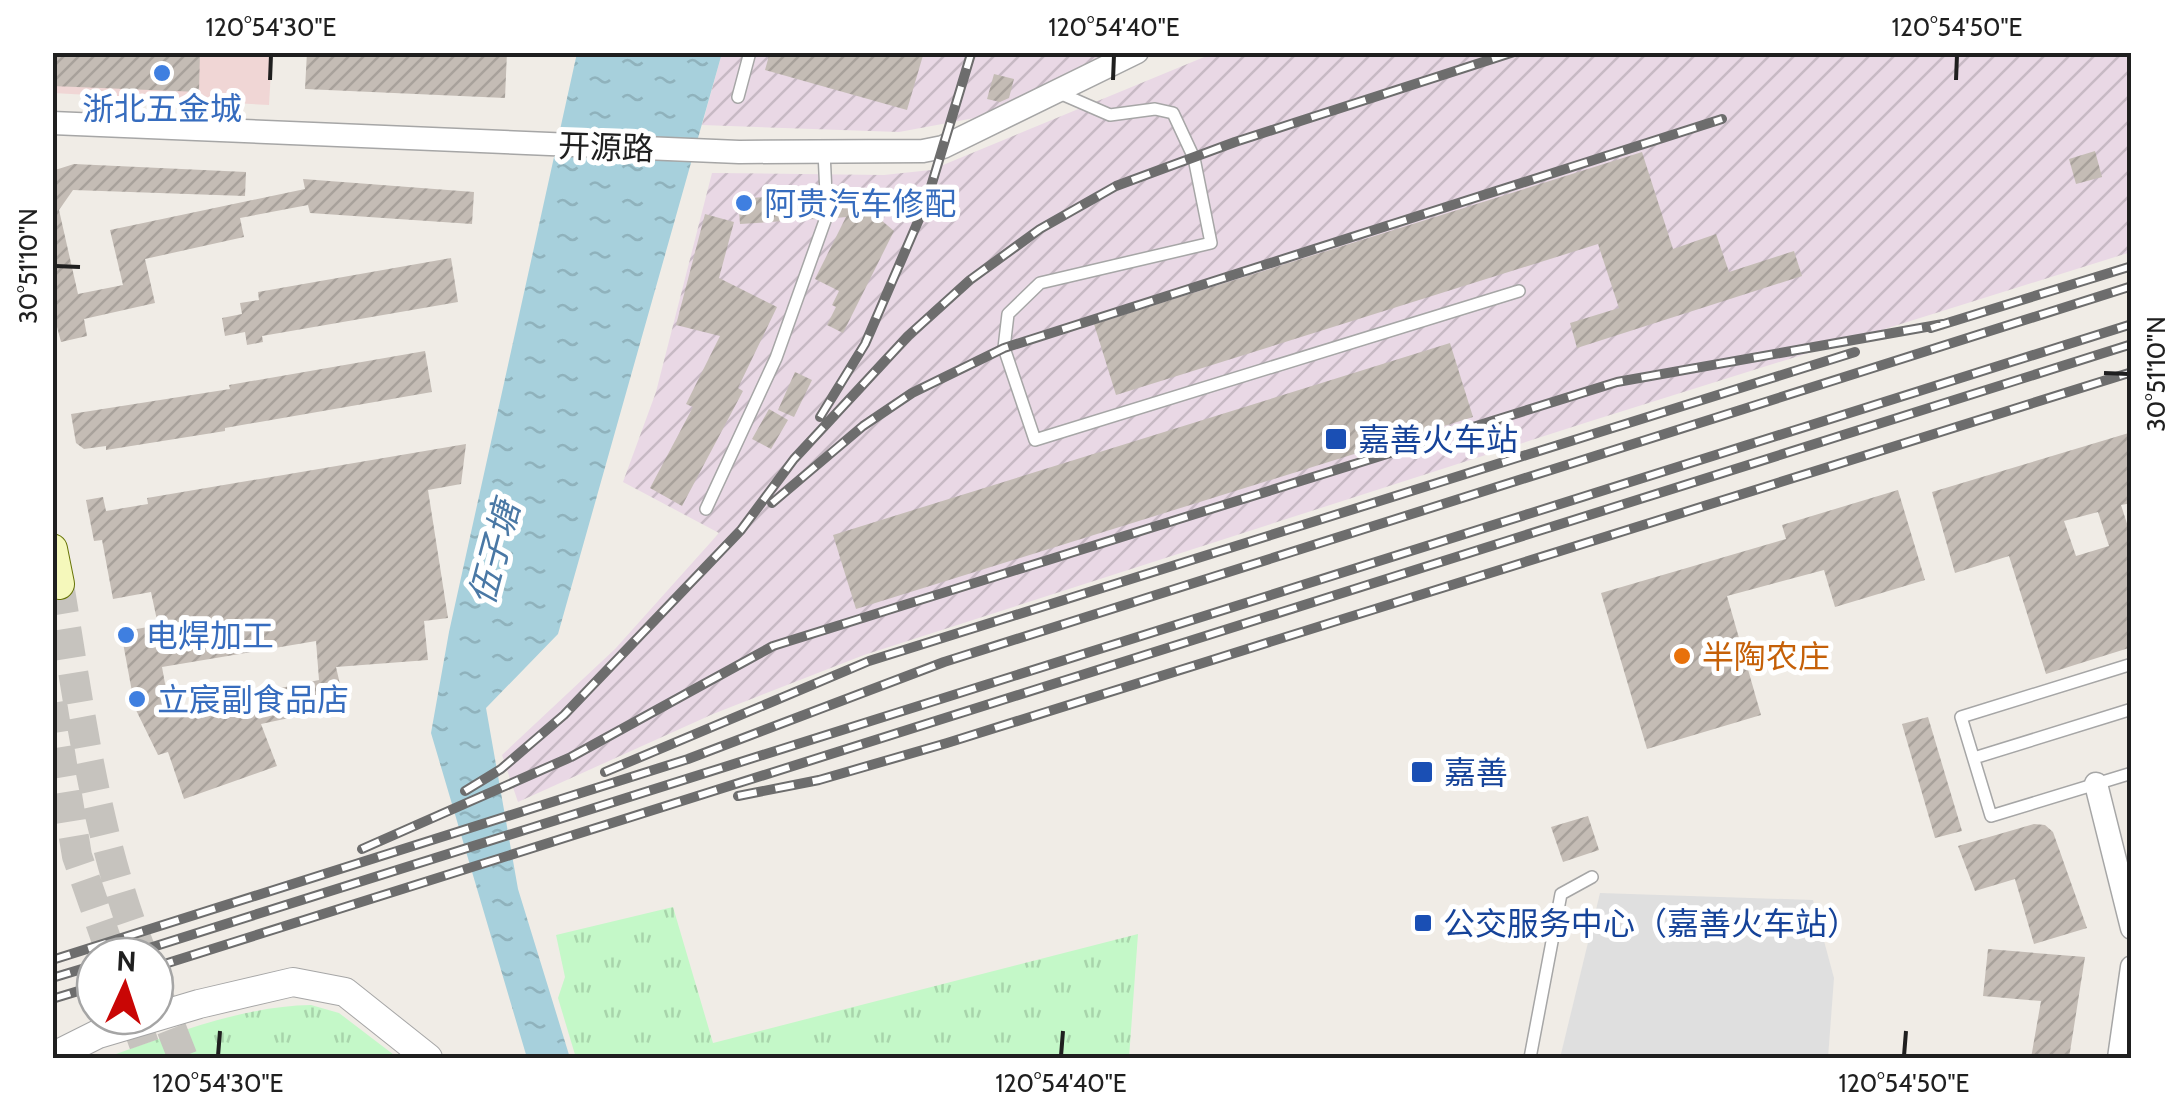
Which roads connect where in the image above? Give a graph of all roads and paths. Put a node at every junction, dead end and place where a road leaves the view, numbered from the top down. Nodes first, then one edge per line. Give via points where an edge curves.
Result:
1 (750, 52) edge
2 (1137, 52) edge
3 (1057, 92) junction
4 (738, 97) dead end
5 (52, 124) edge
6 (824, 152) junction
7 (1519, 291) dead end
8 (706, 509) dead end
9 (52, 549) edge
10 (58, 584) dead end
11 (2132, 664) edge
12 (2132, 709) edge
13 (1974, 758) junction
14 (2132, 773) edge
15 (2096, 784) junction
16 (1592, 876) dead end
17 (2132, 928) edge
18 (2132, 967) edge
19 (52, 1057) edge
20 (428, 1058) edge
21 (1530, 1058) edge
22 (2118, 1058) edge

1 - 4 lane
2 - 3 street, 开源路
3 - 6 street, 开源路 via 943,148
3 - 7 lane via 1110,116 1173,113 1194,158 1211,243 1040,283 1008,314 1004,348 1036,440
5 - 6 street, 开源路
6 - 8 lane via 826,215 814,252 776,358
9 - 10 main road
11 - 13 lane via 1962,717
12 - 13 lane
13 - 15 lane via 1992,816
14 - 15 lane
15 - 17 street
16 - 21 lane via 1560,894
18 - 22 street
19 - 20 street via 98,1034 294,982 344,992

